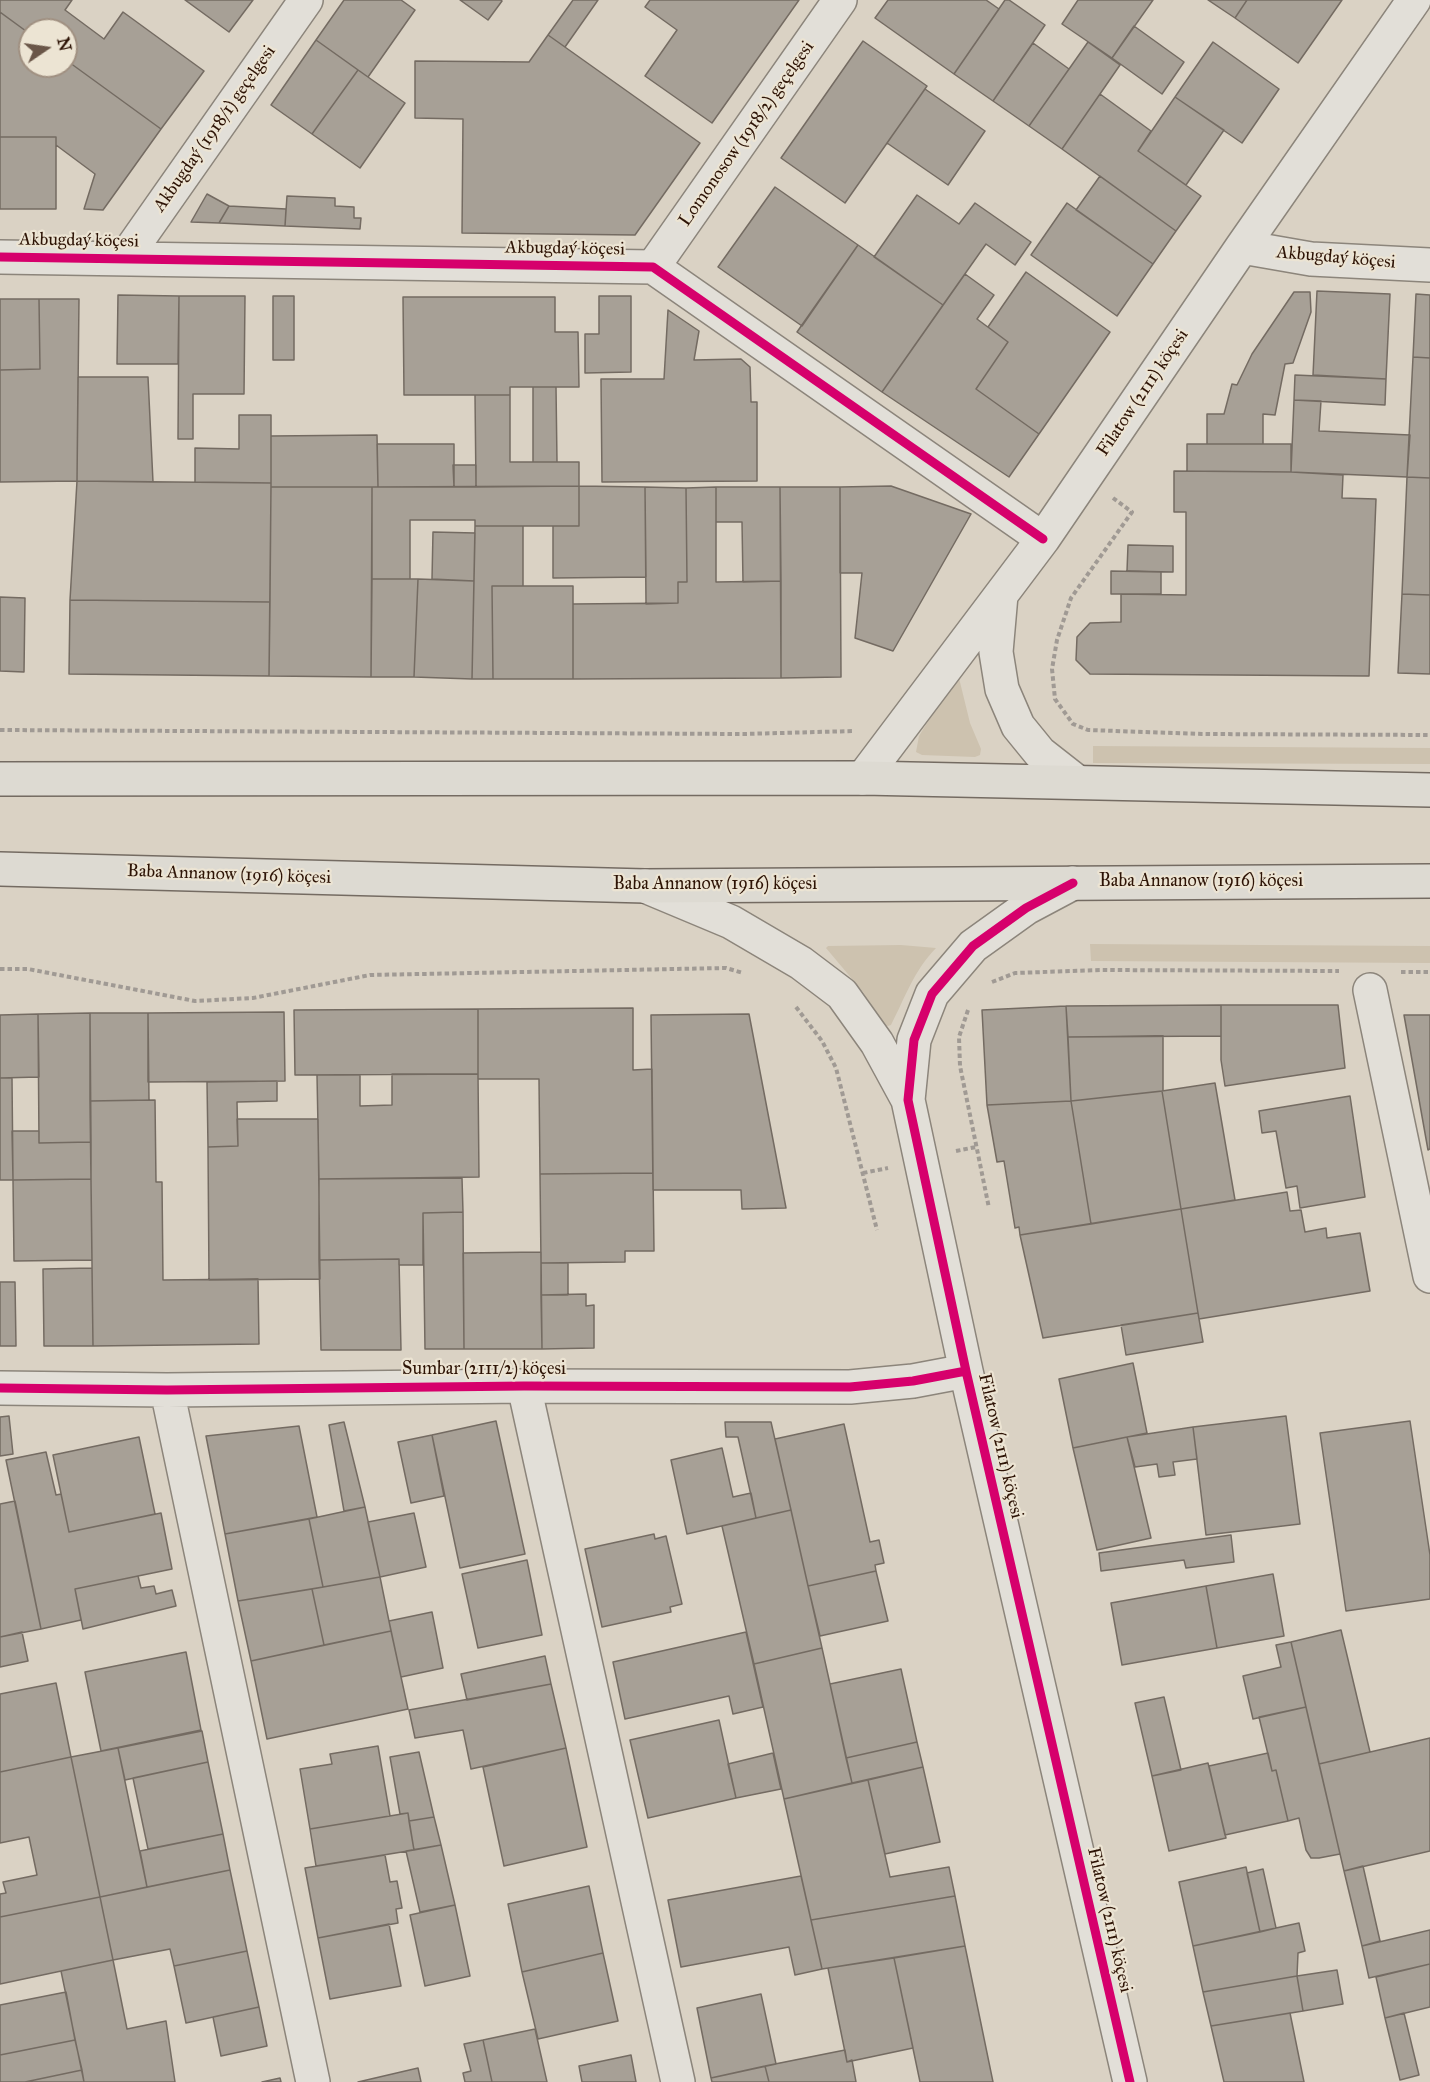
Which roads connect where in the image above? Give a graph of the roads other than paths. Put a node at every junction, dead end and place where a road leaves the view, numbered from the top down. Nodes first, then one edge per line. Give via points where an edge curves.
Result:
1 (306, 0) edge
2 (840, 0) edge
3 (1414, 0) edge
4 (1242, 247) junction
5 (0, 257) edge
6 (125, 258) junction
7 (1430, 265) edge
8 (653, 267) junction
9 (1043, 539) junction
10 (1001, 595) junction
11 (863, 778) junction
12 (0, 779) edge
13 (1077, 782) junction
14 (1430, 790) edge
15 (0, 869) edge
16 (1430, 881) edge
17 (1073, 884) junction
18 (645, 886) junction
19 (1357, 981) road end
20 (908, 1100) junction
21 (1430, 1276) edge
22 (966, 1371) junction
23 (524, 1386) junction
24 (0, 1388) edge
25 (167, 1390) junction
26 (313, 2082) edge
27 (678, 2082) edge
28 (1130, 2082) edge

1 - 6 street, Akbugdaý (1918/1) geçelgesi
2 - 8 street, Lomonosow (1918/2) geçelgesi
3 - 4 street, Filatow (2111) köçesi
4 - 7 street, Akbugdaý köçesi via 1311,259
4 - 9 street, Filatow (2111) köçesi
5 - 6 street, Akbugdaý köçesi
6 - 8 street, Akbugdaý köçesi
8 - 9 street
9 - 10 street, Filatow (2111) köçesi
10 - 11 street, Filatow (2111) köçesi
10 - 13 street via 996,652 1002,689 1018,726 1040,753
11 - 12 main road
11 - 13 main road
13 - 14 main road
15 - 18 main road, Baba Annanow (1916) köçesi
16 - 17 main road, Baba Annanow (1916) köçesi
17 - 18 main road, Baba Annanow (1916) köçesi
17 - 20 street, Filatow (2111) köçesi via 1026,908 973,946 932,994 914,1040
18 - 20 street via 731,922 801,963 842,994 877,1043
19 - 21 street
20 - 22 street, Filatow (2111) köçesi
22 - 23 street, Sumbar (2111/2) köçesi via 850,1387
22 - 28 street, Filatow (2111) köçesi
23 - 25 street, Sumbar (2111/2) köçesi
23 - 27 street
24 - 25 street, Sumbar (2111/2) köçesi
25 - 26 street

